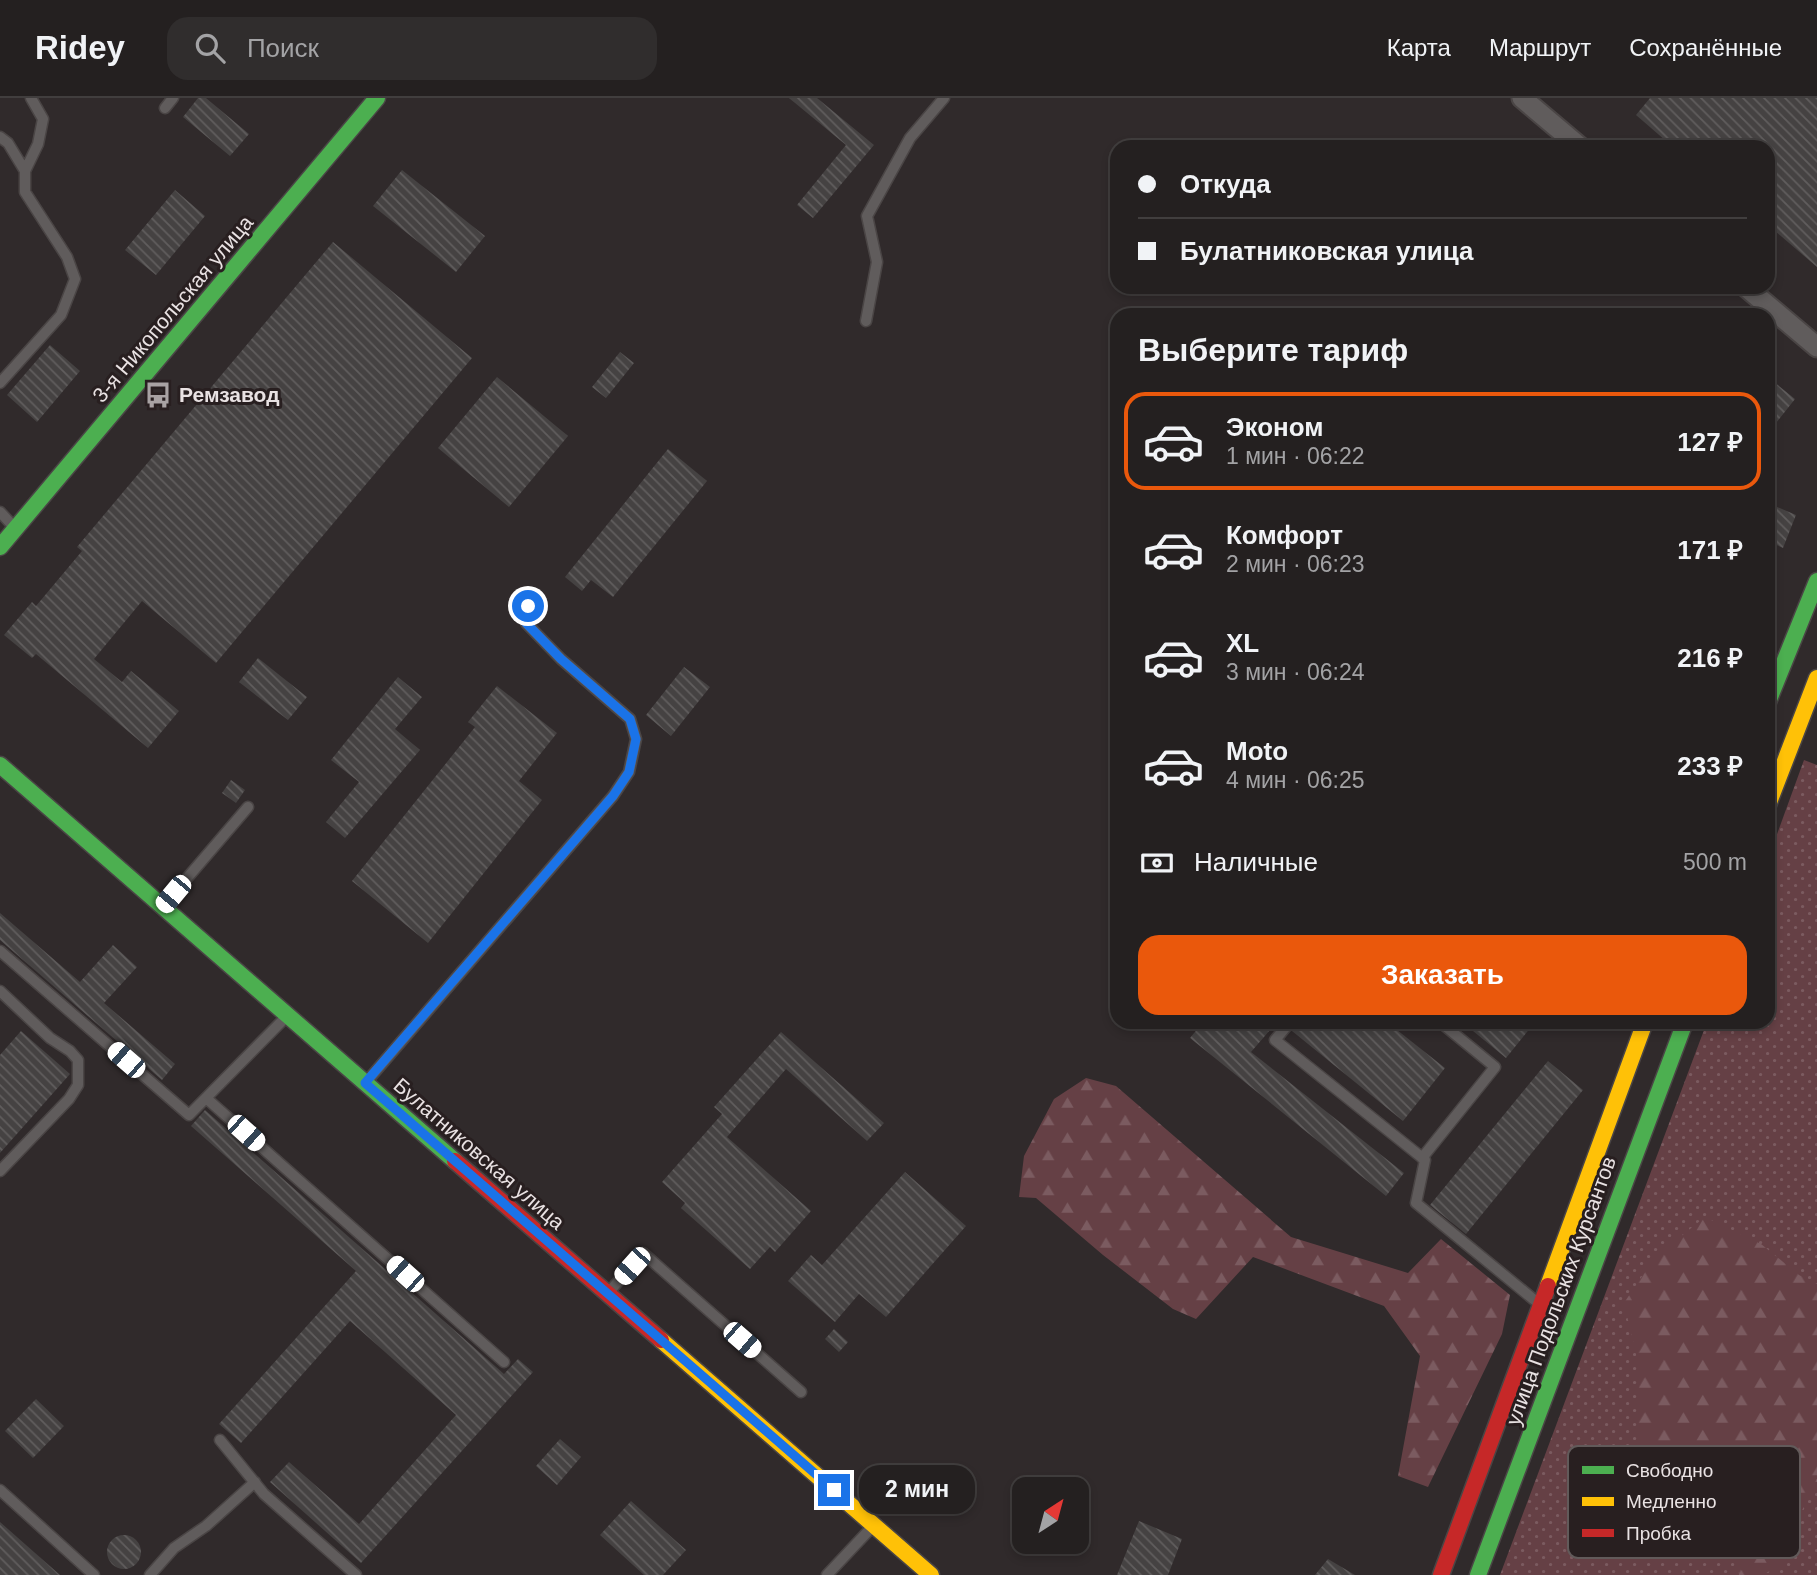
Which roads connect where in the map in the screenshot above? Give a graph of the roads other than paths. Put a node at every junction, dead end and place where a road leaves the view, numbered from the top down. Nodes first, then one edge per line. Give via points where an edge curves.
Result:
1 (31, 98) edge
2 (173, 98) edge
3 (377, 98) edge
4 (944, 98) edge
5 (1522, 98) edge
6 (165, 108) dead end
7 (0, 137) edge
8 (1572, 140) edge
9 (25, 171) junction
10 (1754, 294) edge
11 (1771, 308) edge
12 (1775, 312) edge
13 (866, 321) dead end
14 (1817, 347) edge
15 (0, 383) edge
16 (0, 512) edge
17 (16, 528) junction
18 (0, 547) edge
19 (1817, 581) edge
20 (528, 606) dead end
21 (1817, 678) edge
22 (1775, 685) edge
23 (0, 765) edge
24 (1775, 787) edge
25 (248, 807) dead end
26 (162, 907) junction
27 (0, 951) edge
28 (0, 991) edge
29 (287, 1015) junction
30 (1284, 1029) edge
31 (1449, 1029) edge
32 (1643, 1029) edge
33 (1682, 1029) edge
34 (365, 1083) junction
35 (206, 1098) junction
36 (1422, 1158) junction
37 (0, 1171) edge
38 (607, 1293) junction
39 (1540, 1304) junction
40 (504, 1362) dead end
41 (801, 1392) dead end
42 (220, 1440) dead end
43 (255, 1482) junction
44 (0, 1490) edge
45 (874, 1525) junction
46 (94, 1575) edge
47 (150, 1575) edge
48 (356, 1575) edge
49 (827, 1575) edge
50 (931, 1575) edge
51 (1441, 1575) edge
52 (1478, 1575) edge

1 - 9 lane via 43,119
2 - 6 lane
3 - 17 street, 3-я Никопольская улица
4 - 13 lane via 910,138 867,216 877,262
5 - 8 street
7 - 9 lane
9 - 15 lane via 25,192 67,257 75,279 61,315
10 - 11 street
12 - 14 street
16 - 17 lane
17 - 18 street, 3-я Никопольская улица
19 - 22 street
20 - 34 lane via 526,623 630,719 636,739 629,772
21 - 24 street
23 - 26 street, Булатниковская улица
25 - 26 lane
26 - 29 street, Булатниковская улица
27 - 35 lane via 189,1115
28 - 37 lane via 78,1060 78,1085 69,1099
29 - 34 street, Булатниковская улица
29 - 35 lane
30 - 36 lane via 1275,1040
31 - 36 lane via 1495,1067
32 - 39 street, улица Подольских Курсантов
33 - 52 street, улица Подольских Курсантов
34 - 38 street, Булатниковская улица
35 - 40 lane
36 - 39 lane via 1416,1203
38 - 41 lane via 643,1253
38 - 45 street, Булатниковская улица
39 - 51 street, улица Подольских Курсантов
42 - 43 lane
43 - 47 lane via 174,1548
43 - 48 lane
44 - 46 lane
45 - 49 lane
45 - 50 street, Булатниковская улица

